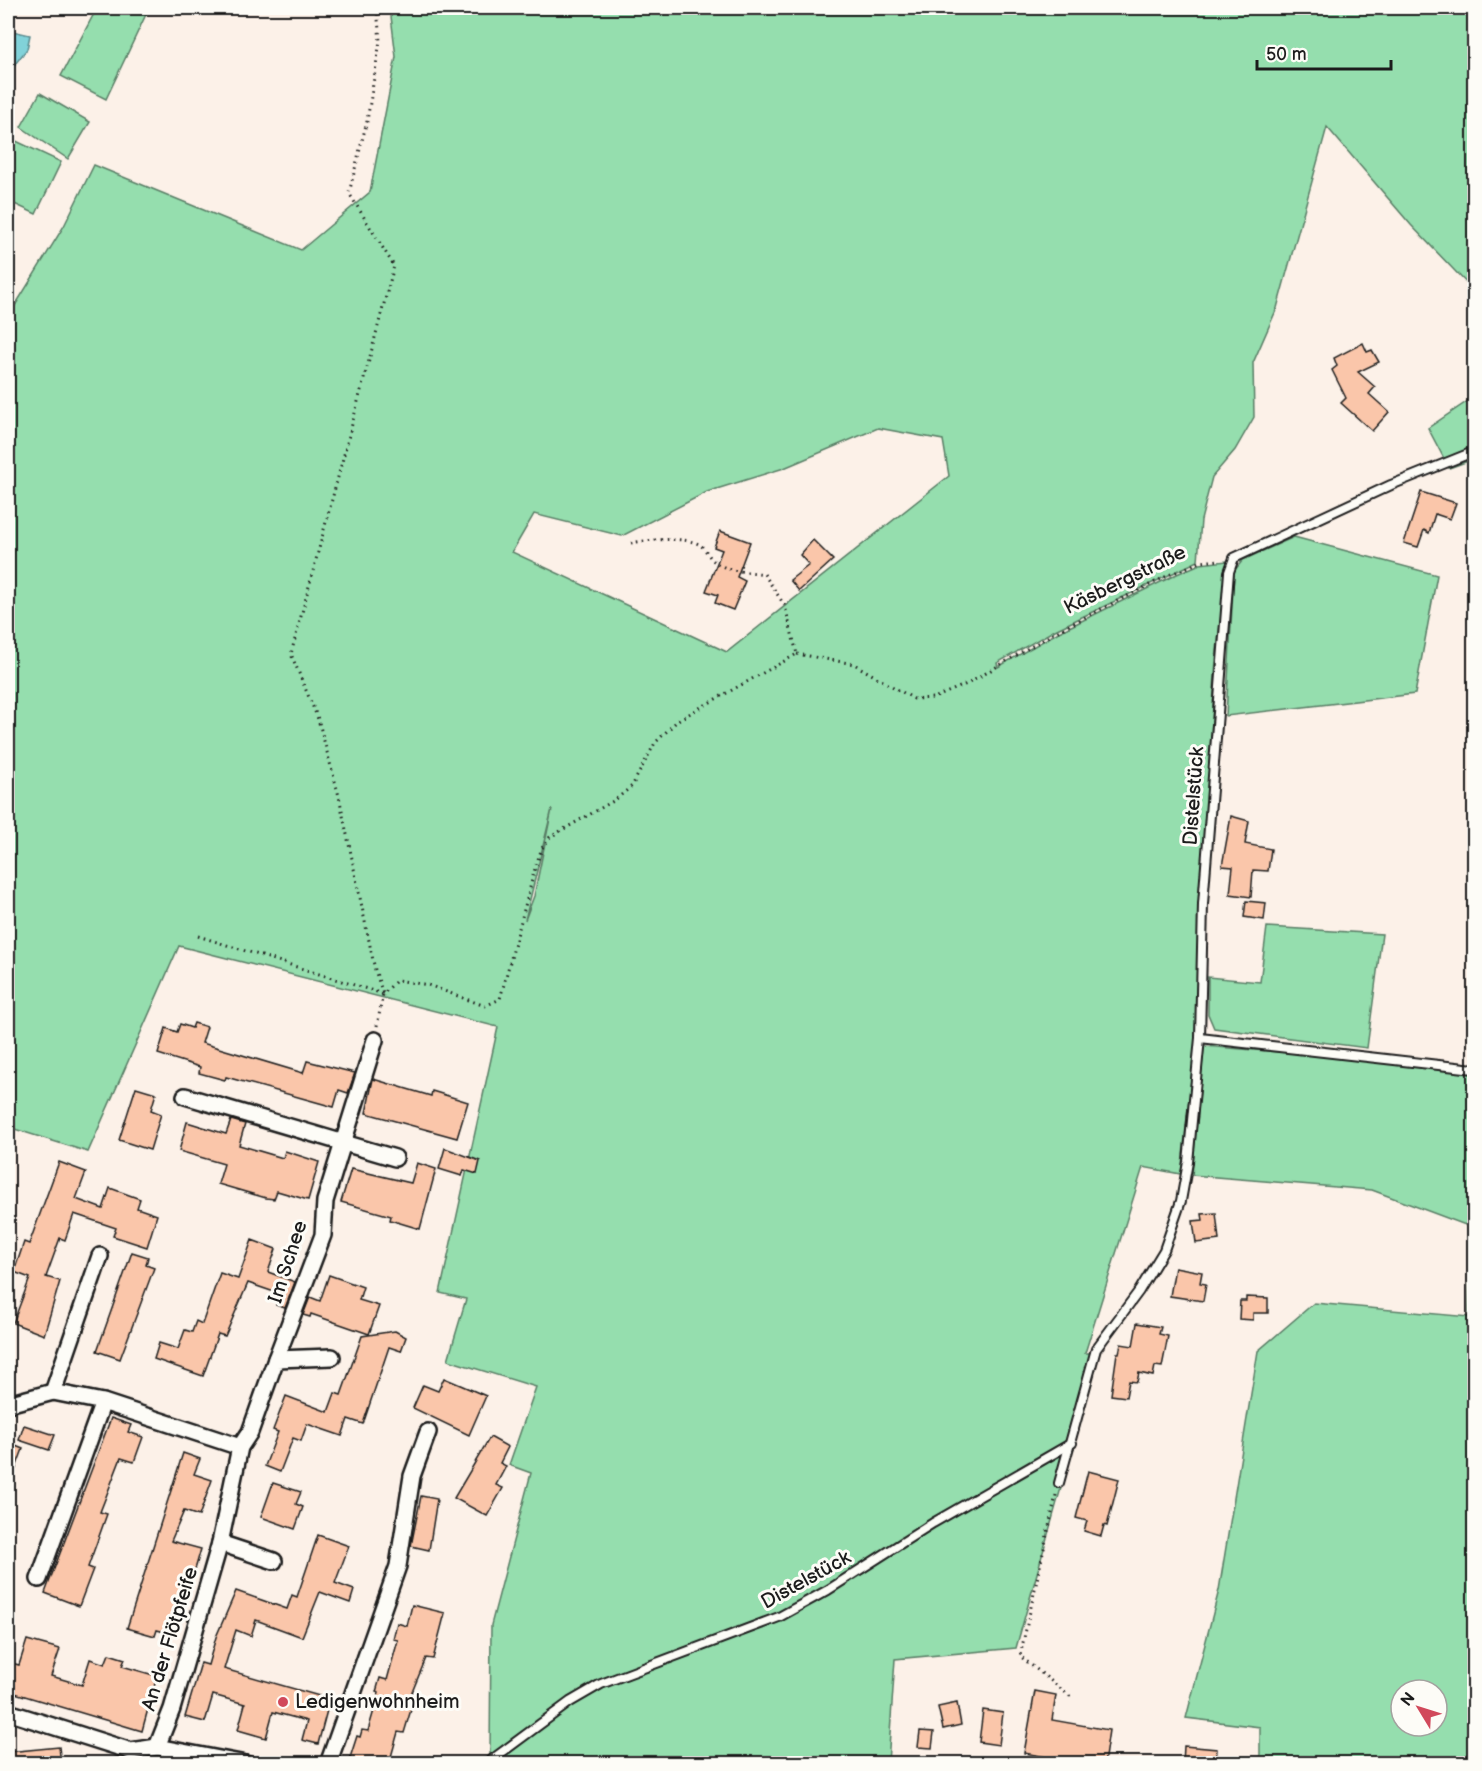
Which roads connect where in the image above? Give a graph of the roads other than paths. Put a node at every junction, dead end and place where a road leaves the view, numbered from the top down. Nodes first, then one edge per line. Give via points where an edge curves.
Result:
1 (1473, 452) edge
2 (1200, 1038) junction
3 (375, 1040) road end
4 (1474, 1069) edge
5 (185, 1096) dead end
6 (345, 1142) junction
7 (395, 1158) dead end
8 (100, 1256) dead end
9 (332, 1357) dead end
10 (276, 1359) junction
11 (53, 1392) junction
12 (104, 1402) junction
13 (8, 1404) edge
14 (428, 1432) dead end
15 (1072, 1443) junction
16 (240, 1447) junction
17 (1059, 1483) road end
18 (220, 1543) junction
19 (274, 1561) dead end
20 (39, 1579) dead end
21 (8, 1712) edge
22 (157, 1747) junction
23 (246, 1764) edge
24 (328, 1764) edge
25 (486, 1764) edge

1 - 2 lane, Distelstück via 1234,558 1229,572 1215,725 1202,915
2 - 4 lane
2 - 15 lane, Distelstück via 1181,1201 1164,1250 1139,1292 1096,1349
3 - 6 street, Im Schee
5 - 6 street
6 - 7 street
6 - 10 street, Im Schee via 325,1201 322,1235
8 - 11 street
9 - 10 street
10 - 16 street, An der Flötpfeife via 250,1432
11 - 12 street
11 - 13 street
12 - 16 street
12 - 20 street
14 - 24 street via 412,1476 398,1566
15 - 17 lane, Distelstück
15 - 25 lane, Distelstück via 779,1617 601,1684
16 - 18 street, An der Flötpfeife
18 - 19 street
18 - 22 street, An der Flötpfeife via 172,1709
21 - 22 street via 131,1751
22 - 23 street

